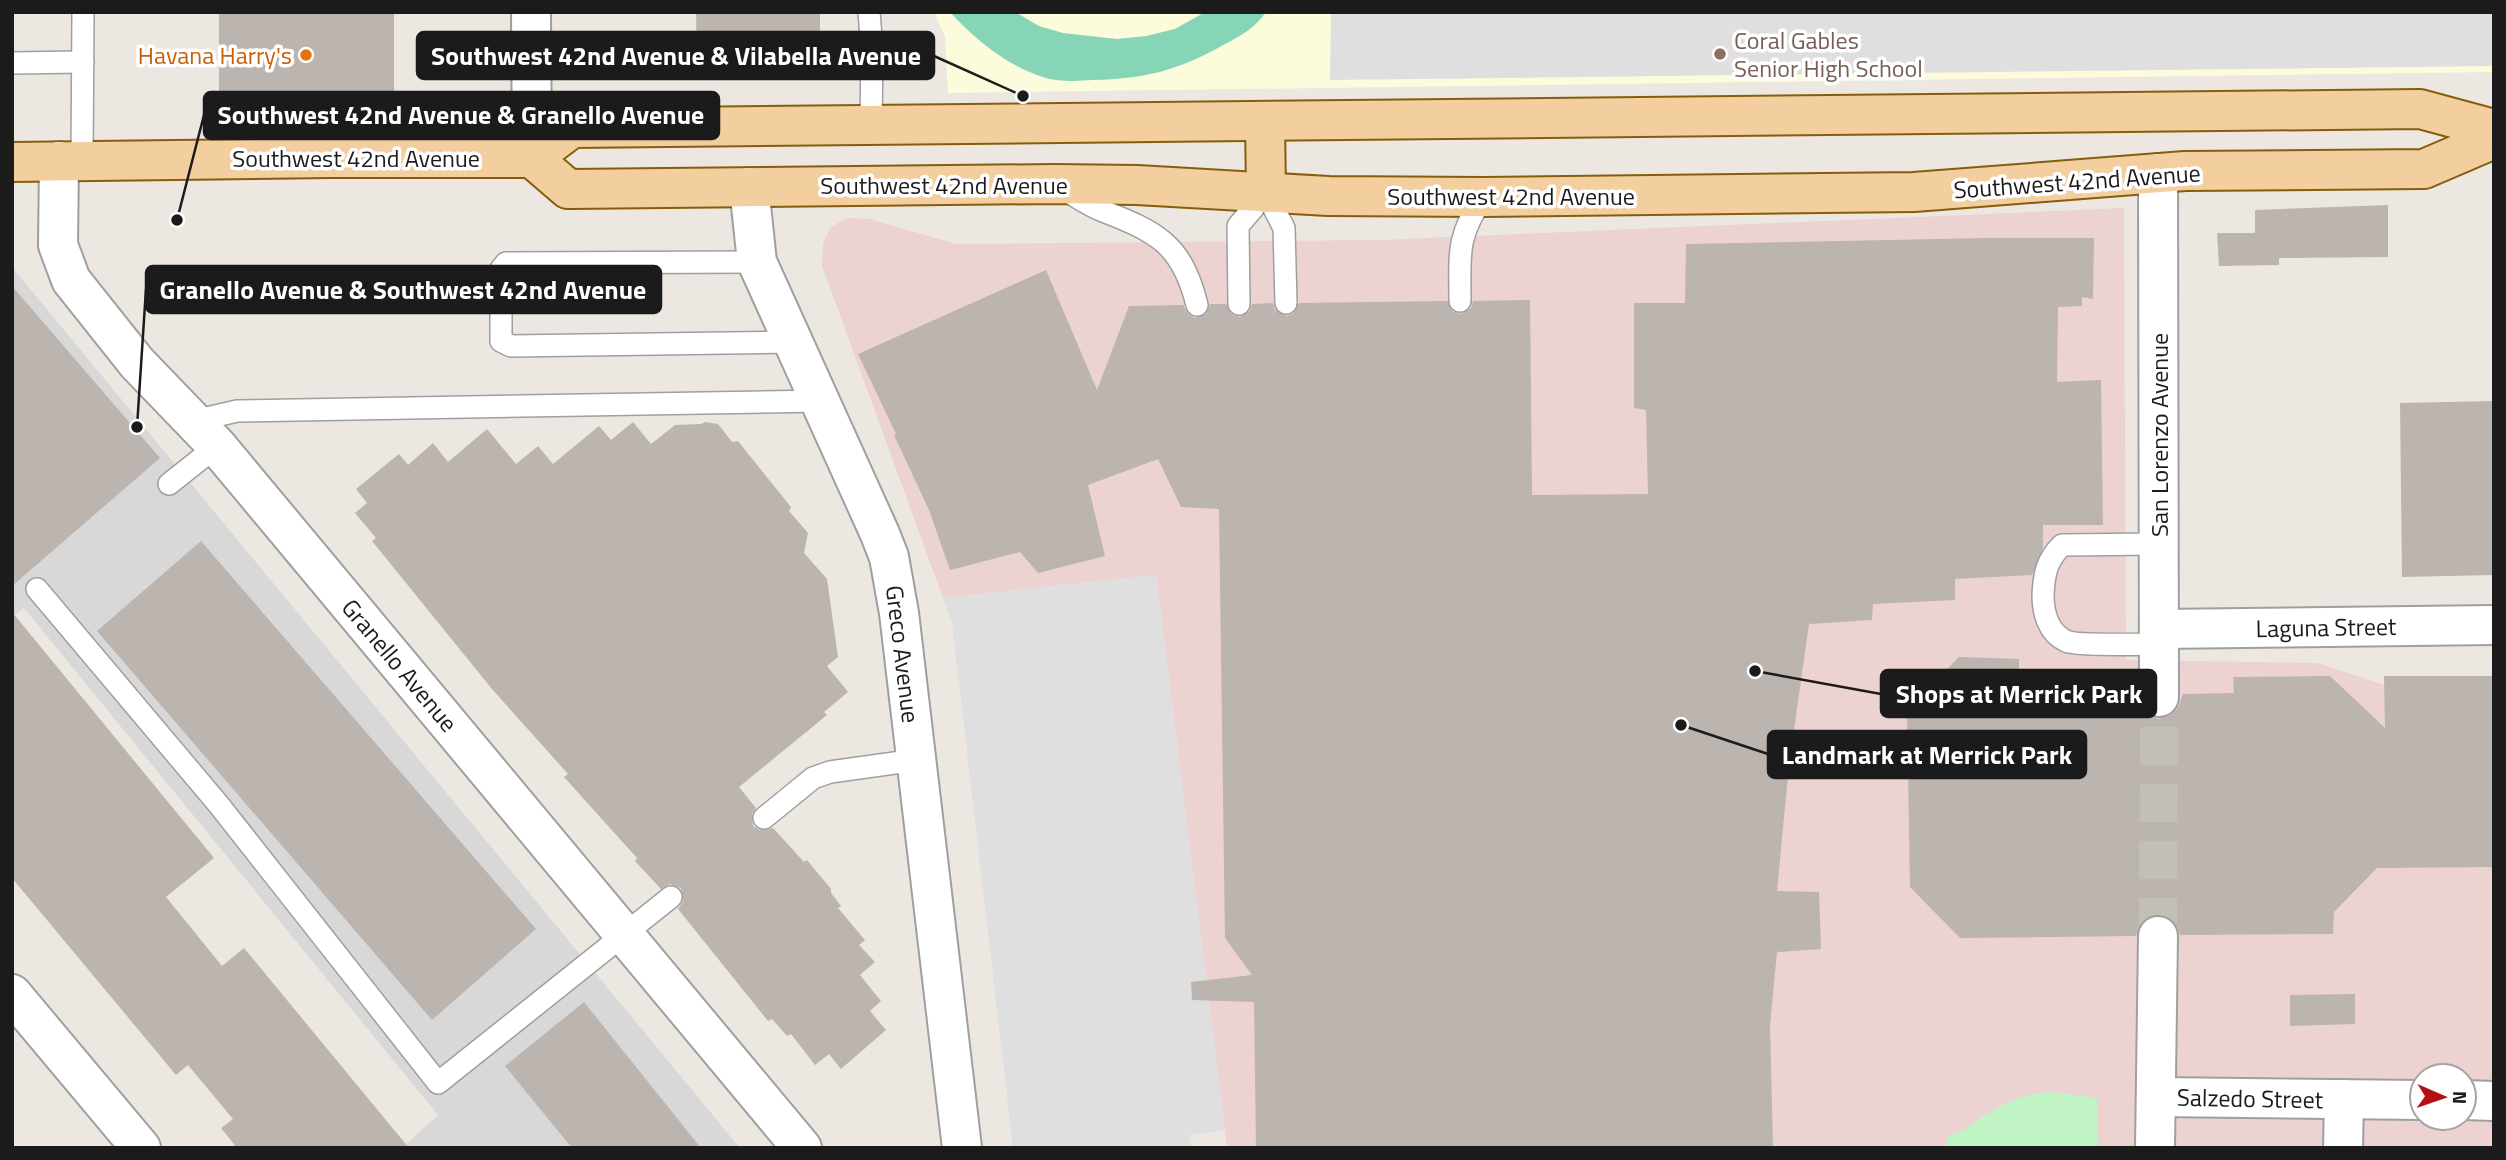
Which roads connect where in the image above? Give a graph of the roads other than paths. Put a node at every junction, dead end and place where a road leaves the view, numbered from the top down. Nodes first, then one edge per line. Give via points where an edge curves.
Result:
1 (83, 12) edge
2 (531, 12) edge
3 (869, 12) edge
4 (83, 62) junction
5 (12, 63) edge
6 (1265, 121) junction
7 (871, 125) junction
8 (2494, 130) edge
9 (2494, 139) edge
10 (532, 158) junction
11 (70, 161) junction
12 (12, 162) edge
13 (2158, 173) junction
14 (1054, 184) junction
15 (749, 187) junction
16 (1266, 193) junction
17 (1483, 197) junction
18 (757, 262) junction
19 (1460, 301) dead end
20 (1286, 303) dead end
21 (1197, 304) dead end
22 (1239, 304) dead end
23 (793, 342) junction
24 (820, 401) junction
25 (206, 434) junction
26 (169, 484) dead end
27 (2159, 544) junction
28 (37, 589) dead end
29 (2494, 625) edge
30 (2159, 636) junction
31 (2159, 697) tunnel mouth
32 (916, 760) junction
33 (764, 818) dead end
34 (671, 897) dead end
35 (625, 935) junction
36 (2158, 936) tunnel mouth
37 (12, 994) edge
38 (2157, 1097) junction
39 (2344, 1099) junction
40 (2408, 1100) edge
41 (141, 1148) edge
42 (802, 1148) edge
43 (962, 1148) edge
44 (2155, 1148) edge
45 (2343, 1148) edge

1 - 4 lane
2 - 10 street
3 - 7 lane
4 - 5 lane
4 - 11 lane
6 - 7 main road
6 - 8 main road via 2420,109
6 - 16 main road
7 - 10 main road via 572,128
9 - 13 main road, Southwest 42nd Avenue via 2424,169
10 - 11 main road, Southwest 42nd Avenue
10 - 15 main road, Southwest 42nd Avenue via 568,189
11 - 12 main road, Southwest 42nd Avenue
11 - 25 street, Granello Avenue via 58,245 71,280 137,363
13 - 17 main road, Southwest 42nd Avenue via 1914,192
13 - 27 street, San Lorenzo Avenue
14 - 15 main road, Southwest 42nd Avenue
14 - 16 main road, Southwest 42nd Avenue
14 - 21 lane via 1101,211 1134,222 1167,244 1181,264
15 - 18 street, Greco Avenue
16 - 17 main road, Southwest 42nd Avenue
16 - 20 lane via 1284,228
16 - 22 lane via 1238,226
17 - 19 lane via 1461,239
18 - 23 street, Greco Avenue
18 - 23 lane via 506,263 501,270 501,341 511,346
23 - 24 street, Greco Avenue
24 - 25 lane via 237,411
24 - 32 street, Greco Avenue via 889,557
25 - 26 lane
25 - 35 street, Granello Avenue
27 - 30 street, San Lorenzo Avenue
27 - 30 lane via 2062,545 2051,556 2043,599 2044,615 2066,642
28 - 35 lane via 219,805 438,1083
29 - 30 street, Laguna Street
30 - 31 street, San Lorenzo Avenue
32 - 33 lane via 813,778
32 - 43 street, Greco Avenue
34 - 35 lane
35 - 42 street, Granello Avenue
36 - 38 street
37 - 41 street
38 - 39 street, Salzedo Street
38 - 44 street
39 - 40 street, Salzedo Street
39 - 45 street, Salzedo Street

